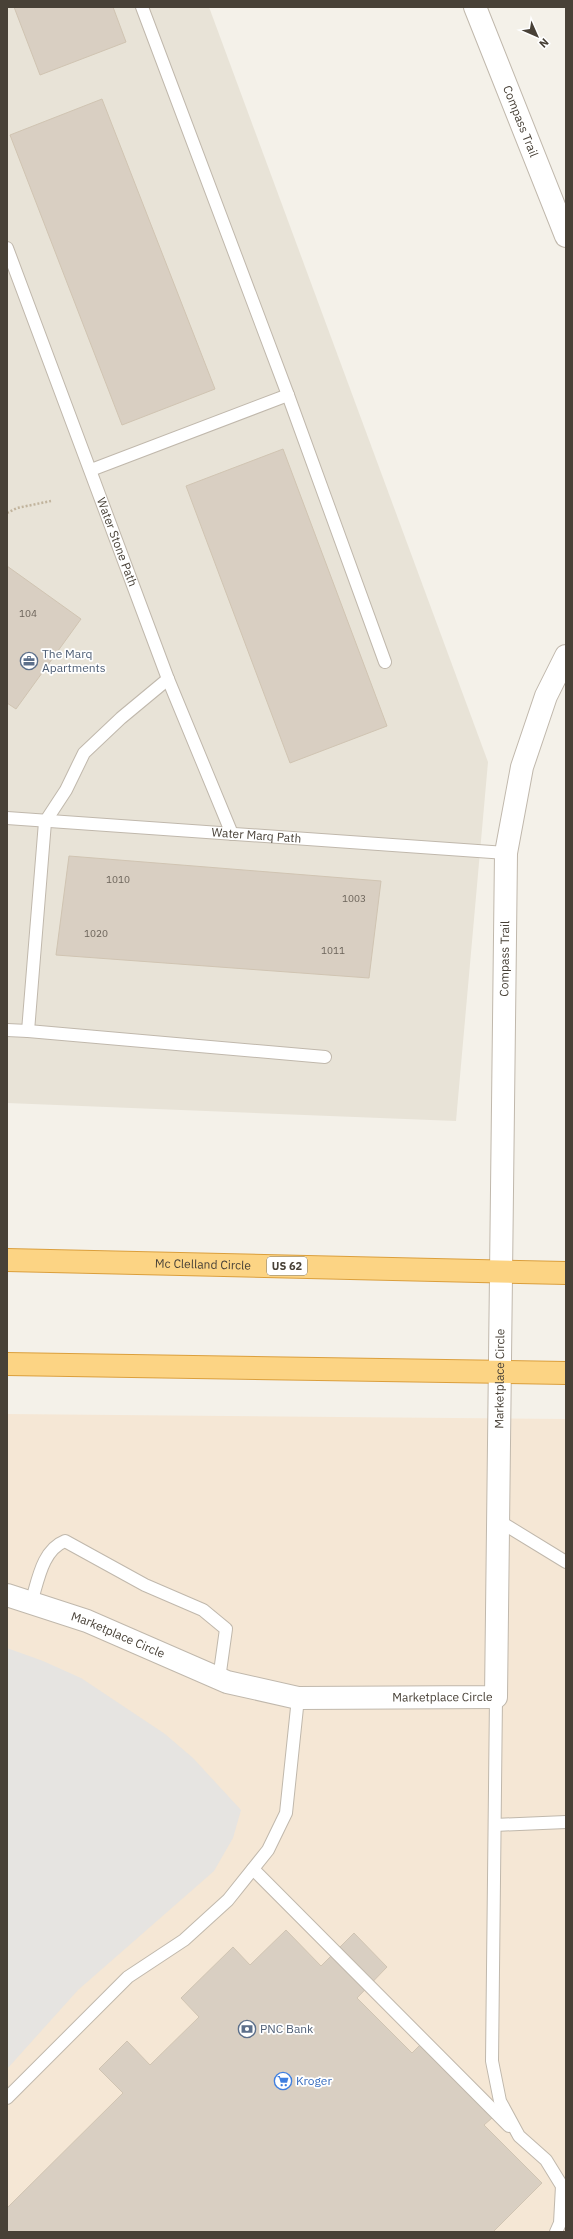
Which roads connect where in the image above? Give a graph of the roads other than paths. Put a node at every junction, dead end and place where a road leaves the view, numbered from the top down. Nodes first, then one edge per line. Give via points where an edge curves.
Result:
1 (142, 7) edge
2 (475, 7) edge
3 (566, 236) edge
4 (7, 248) edge
5 (288, 395) junction
6 (91, 470) junction
7 (566, 656) edge
8 (385, 662) dead end
9 (168, 679) junction
10 (7, 818) edge
11 (46, 822) junction
12 (232, 834) junction
13 (506, 853) junction
14 (7, 1030) edge
15 (28, 1032) junction
16 (325, 1057) dead end
17 (7, 1260) edge
18 (501, 1272) junction
19 (566, 1272) edge
20 (7, 1364) edge
21 (501, 1372) junction
22 (566, 1374) edge
23 (498, 1521) junction
24 (566, 1562) edge
25 (7, 1595) edge
26 (31, 1603) junction
27 (219, 1679) junction
28 (496, 1697) junction
29 (298, 1698) junction
30 (566, 1822) edge
31 (494, 1825) junction
32 (253, 1869) junction
33 (7, 2098) edge
34 (519, 2136) junction
35 (556, 2232) edge

1 - 5 lane
2 - 3 street, Compass Trail
4 - 6 lane, Water Stone Path
5 - 6 lane
5 - 8 lane
6 - 9 lane, Water Stone Path
7 - 13 street, Compass Trail via 546,696 522,767
9 - 11 lane via 84,753 66,790
9 - 12 lane, Water Stone Path
10 - 11 lane, Water Marq Path
11 - 12 lane, Water Marq Path
11 - 15 lane
12 - 13 lane, Water Marq Path
13 - 18 street, Compass Trail
14 - 15 lane
15 - 16 lane
17 - 18 highway, Mc Clelland Circle / US 62
18 - 19 highway, Mc Clelland Circle / US 62
18 - 21 street, Marketplace Circle
20 - 21 highway
21 - 22 highway
21 - 23 street, Marketplace Circle
23 - 24 lane
23 - 28 street, Marketplace Circle
25 - 26 street, Marketplace Circle
26 - 27 street, Marketplace Circle via 87,1621
26 - 27 lane via 44,1563 55,1545 65,1541 145,1585 203,1610 226,1629
27 - 29 street, Marketplace Circle
28 - 29 street, Marketplace Circle
28 - 31 lane
29 - 32 lane via 286,1813 268,1850
30 - 31 lane
31 - 34 lane via 492,2061 500,2101
32 - 33 lane via 228,1900 184,1940 128,1977
32 - 34 lane
34 - 35 lane via 546,2160 562,2186 560,2223

